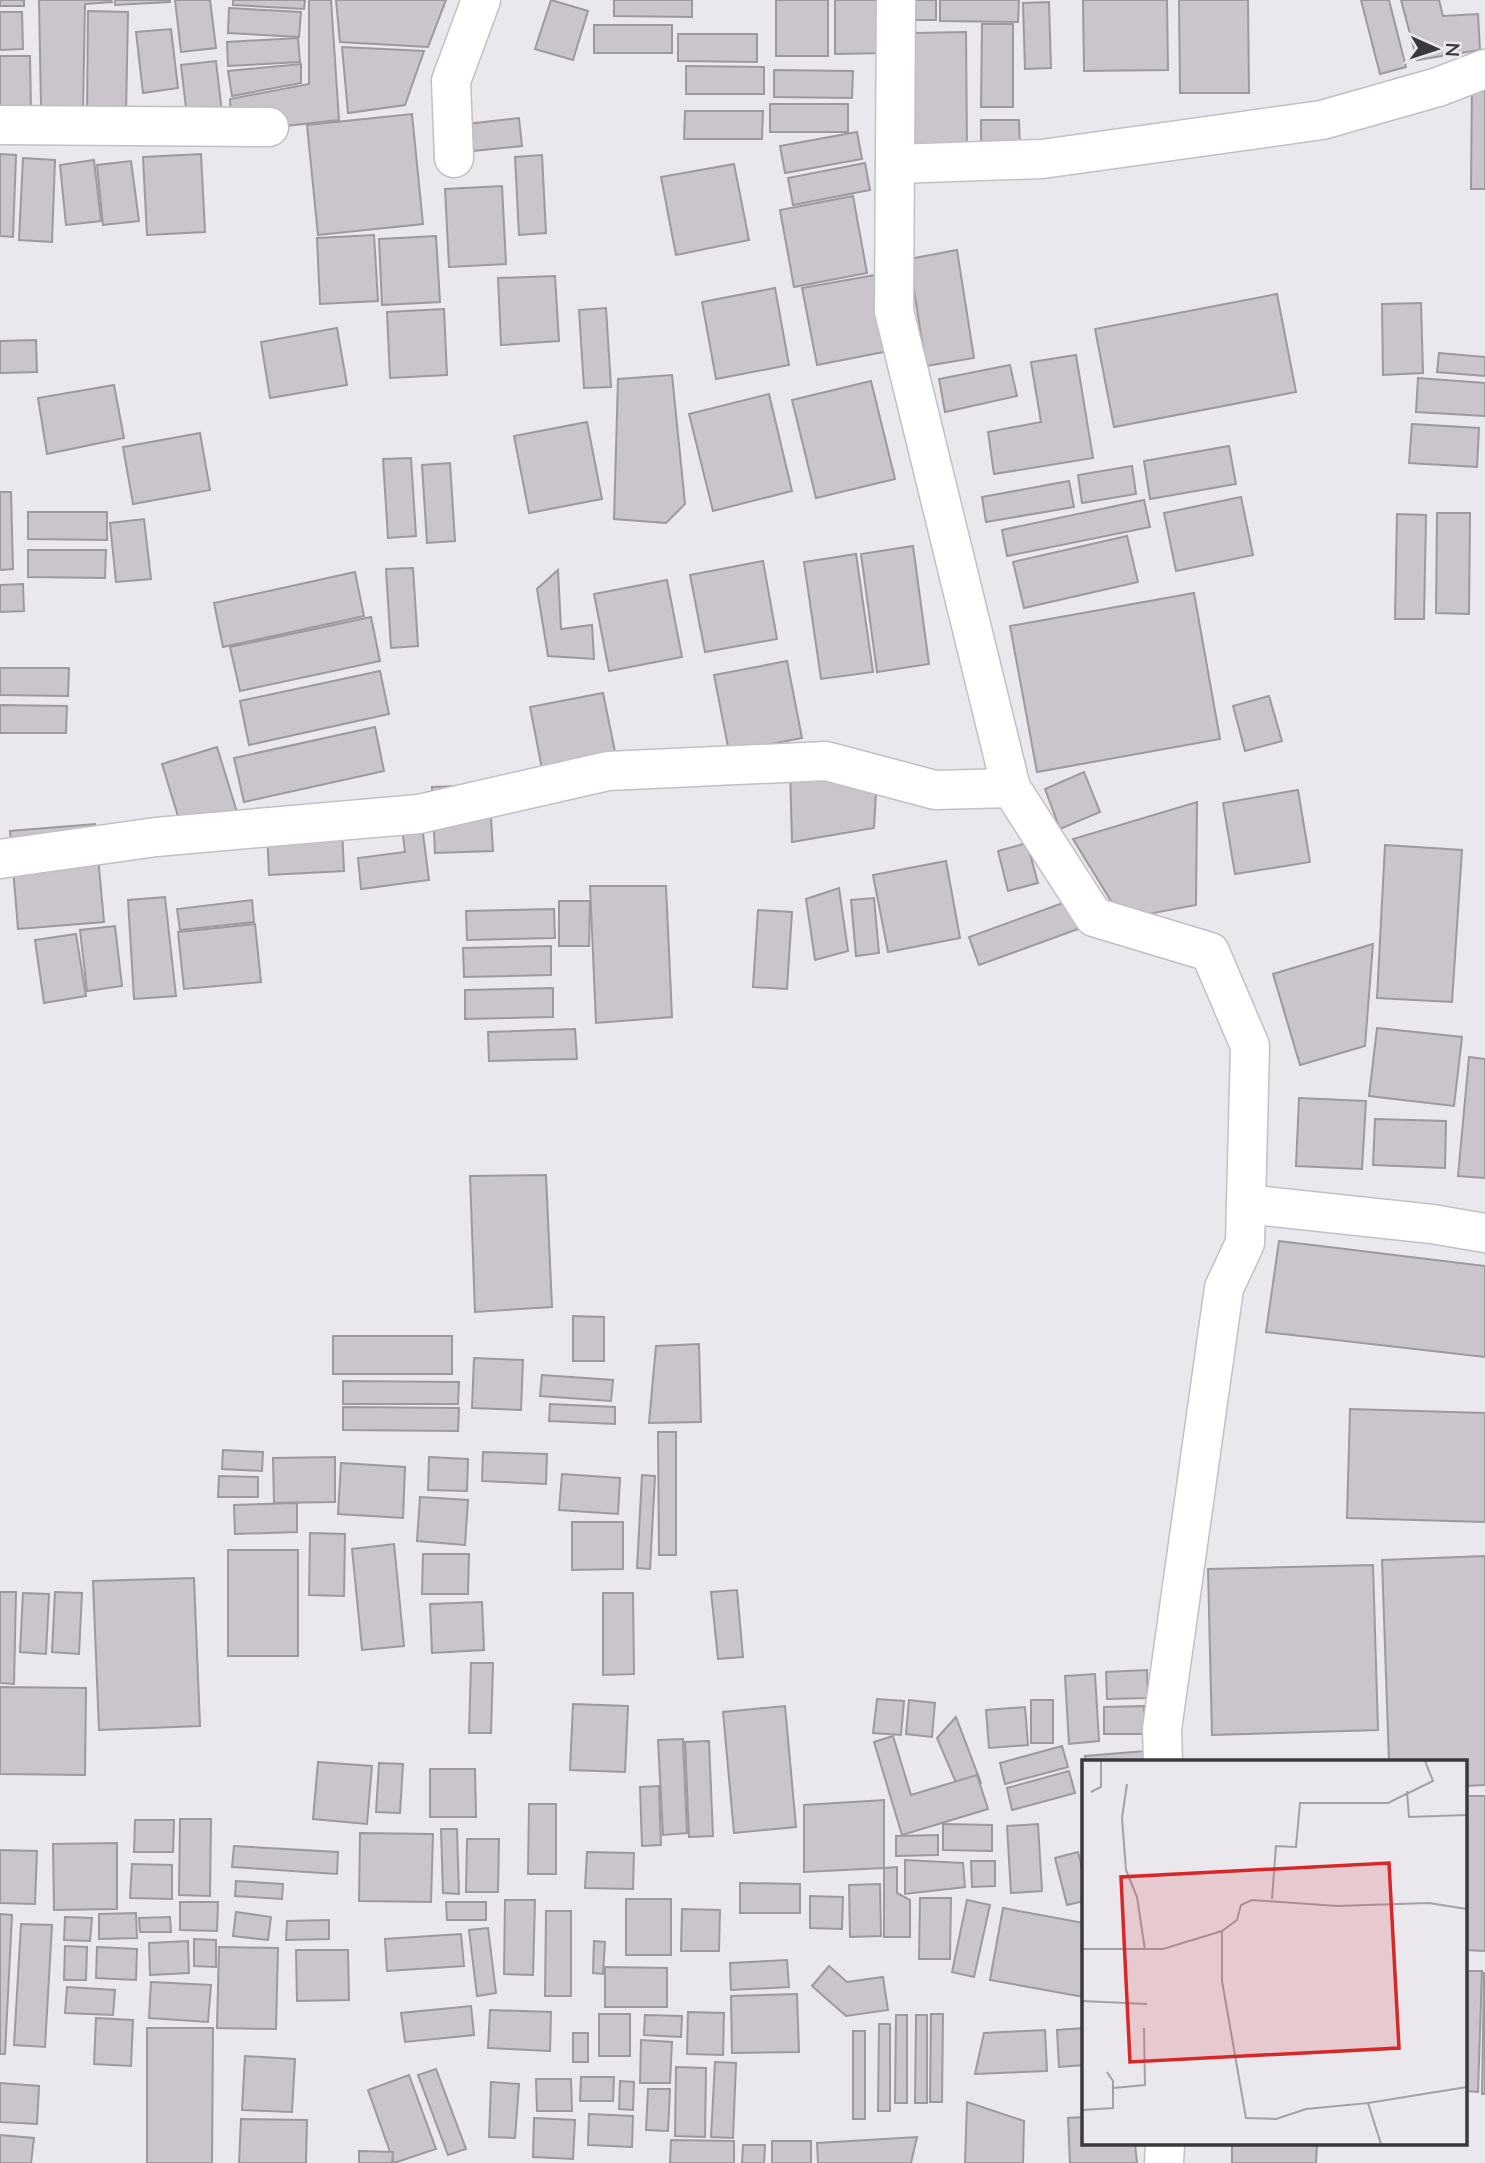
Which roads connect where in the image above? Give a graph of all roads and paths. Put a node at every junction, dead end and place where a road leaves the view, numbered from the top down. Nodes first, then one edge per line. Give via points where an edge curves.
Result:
1 (481, 0) edge
2 (896, 0) edge
3 (1485, 69) edge
4 (0, 125) edge
5 (269, 127) dead end
6 (454, 158) dead end
7 (895, 164) junction
8 (1011, 788) junction
9 (0, 859) edge
10 (1246, 1204) junction
11 (1485, 1233) edge
12 (1163, 1760) edge

1 - 6 street via 451,80
2 - 7 street
3 - 7 street via 1322,120 1042,159
4 - 5 street
7 - 8 street via 894,311
8 - 9 street via 934,790 826,761 608,771 419,814 156,837
8 - 10 street via 1094,917 1210,952 1251,1046
10 - 11 street
10 - 12 street via 1245,1243 1224,1288 1162,1730

